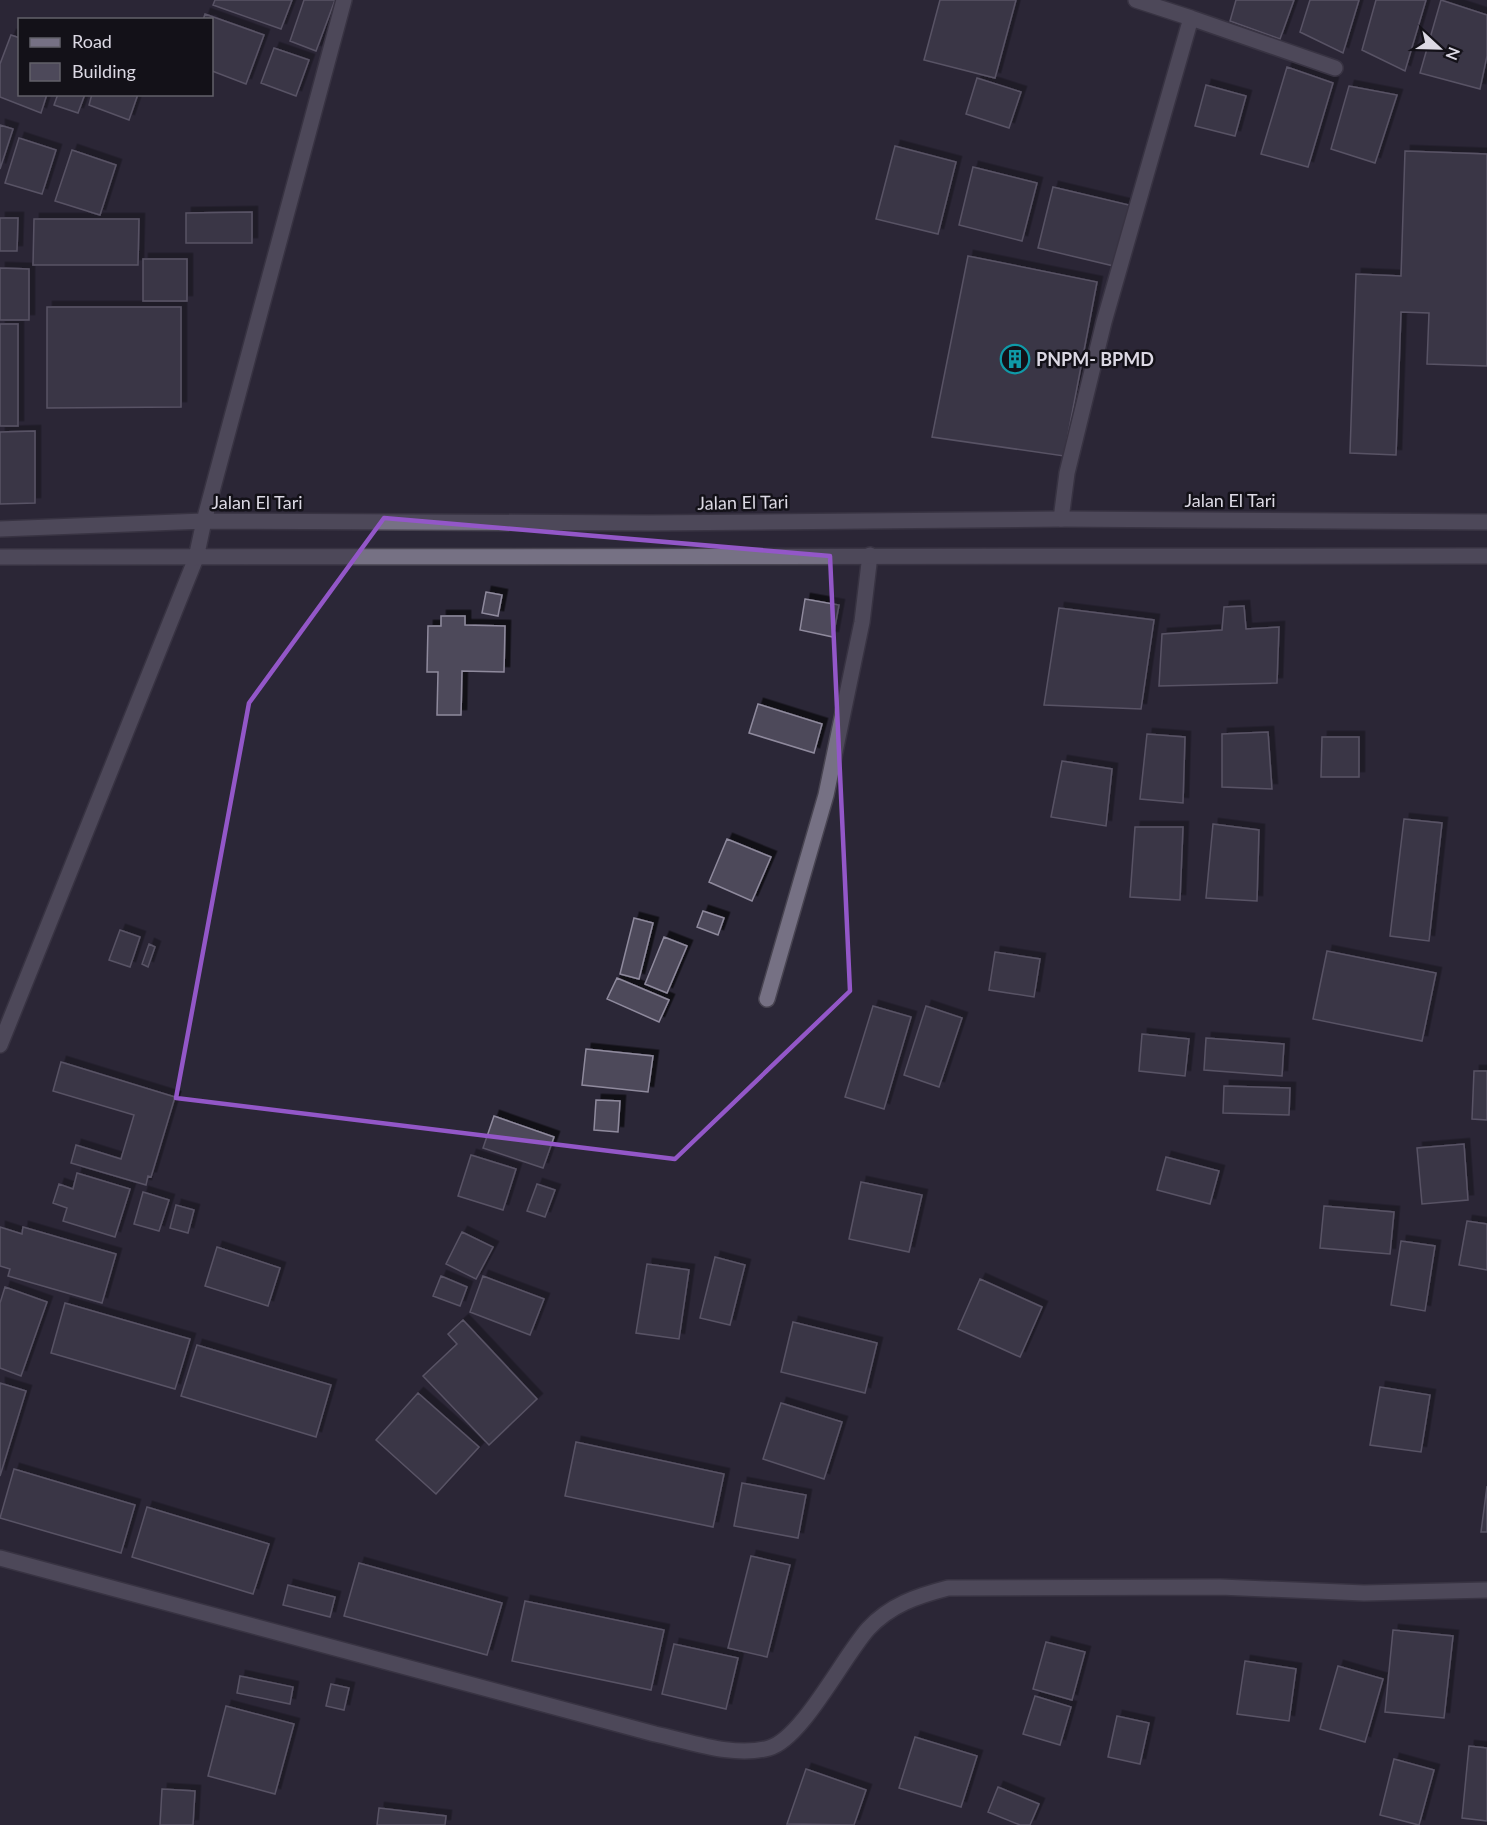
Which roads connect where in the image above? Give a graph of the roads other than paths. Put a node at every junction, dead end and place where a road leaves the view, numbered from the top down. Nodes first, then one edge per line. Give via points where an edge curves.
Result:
1 (344, 0) edge
2 (1136, 0) edge
3 (1191, 18) junction
4 (1335, 68) dead end
5 (1060, 519) junction
6 (204, 522) junction
7 (1487, 522) edge
8 (0, 529) edge
9 (870, 555) junction
10 (1487, 556) edge
11 (0, 557) edge
12 (196, 558) junction
13 (767, 999) dead end
14 (0, 1045) edge
15 (0, 1558) edge
16 (1487, 1590) edge

1 - 6 street
2 - 3 street
3 - 4 street
3 - 5 street via 1104,322 1067,473
5 - 6 street, Jalan El Tari
5 - 7 street, Jalan El Tari
6 - 8 street, Jalan El Tari
6 - 12 street
9 - 10 street
9 - 12 street
9 - 13 street via 862,622 826,795
11 - 12 street
12 - 14 street
15 - 16 street via 655,1734 741,1750 769,1748 784,1741 868,1629 911,1598 948,1588 1220,1587 1364,1593

